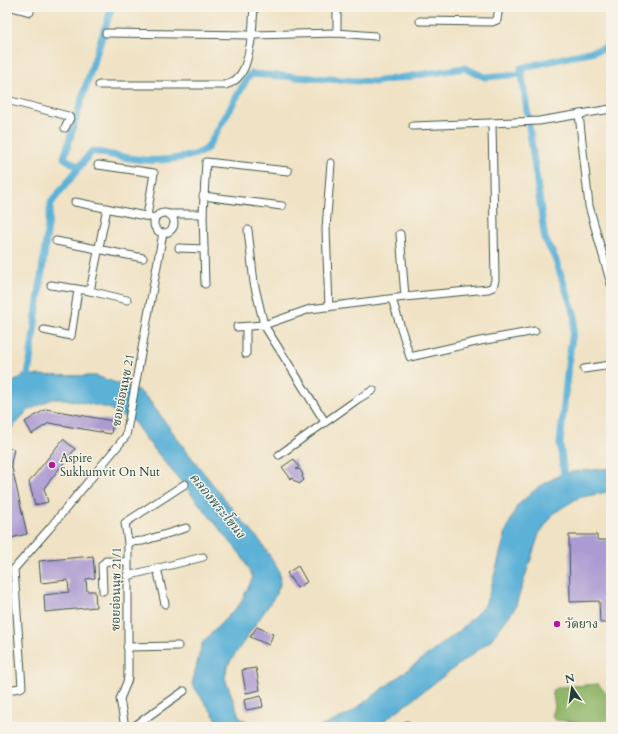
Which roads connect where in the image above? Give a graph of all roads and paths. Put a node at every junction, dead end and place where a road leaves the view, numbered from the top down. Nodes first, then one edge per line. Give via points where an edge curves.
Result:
1 (12, 7) edge
2 (254, 7) edge
3 (337, 7) edge
4 (499, 7) edge
5 (30, 12) dead end
6 (420, 21) dead end
7 (106, 33) dead end
8 (337, 33) junction
9 (252, 35) junction
10 (375, 36) dead end
11 (99, 85) dead end
12 (7, 100) edge
13 (611, 109) edge
14 (579, 114) junction
15 (492, 124) junction
16 (413, 126) dead end
17 (65, 128) dead end
18 (331, 163) dead end
19 (98, 165) dead end
20 (288, 171) dead end
21 (203, 196) junction
22 (76, 202) dead end
23 (282, 206) dead end
24 (107, 208) junction
25 (170, 214) junction
26 (203, 214) junction
27 (147, 216) junction
28 (155, 218) junction
29 (248, 230) dead end
30 (163, 233) junction
31 (400, 234) dead end
32 (56, 241) dead end
33 (179, 248) dead end
34 (98, 249) junction
35 (204, 249) junction
36 (143, 258) dead end
37 (610, 275) edge
38 (205, 284) dead end
39 (611, 284) edge
40 (51, 285) dead end
41 (78, 290) junction
42 (90, 292) junction
43 (405, 297) junction
44 (392, 299) junction
45 (127, 300) dead end
46 (329, 307) junction
47 (264, 325) junction
48 (237, 327) dead end
49 (246, 327) junction
50 (44, 330) dead end
51 (535, 331) dead end
52 (246, 354) dead end
53 (611, 364) edge
54 (584, 369) dead end
55 (373, 390) dead end
56 (325, 422) junction
57 (279, 455) dead end
58 (186, 484) dead end
59 (186, 528) dead end
60 (128, 542) junction
61 (203, 557) dead end
62 (127, 562) junction
63 (10, 568) edge
64 (157, 568) junction
65 (127, 576) junction
66 (103, 592) dead end
67 (165, 604) dead end
68 (178, 646) dead end
69 (127, 647) junction
70 (7, 690) edge
71 (184, 691) dead end
72 (125, 727) edge
73 (133, 727) edge

1 - 5 street
2 - 9 street
3 - 8 street
4 - 6 street via 497,20 492,22
7 - 9 street
8 - 9 street
8 - 10 street
9 - 11 street via 243,71 236,81 230,84
12 - 17 street via 68,116 70,118
13 - 14 street
14 - 15 street via 539,121
14 - 37 street via 589,206
15 - 16 street
15 - 43 street via 495,280 493,287
18 - 46 street via 326,228
19 - 27 street via 154,173
20 - 21 street via 206,162
21 - 23 street
21 - 26 street
22 - 24 street
24 - 27 street
24 - 34 street
25 - 26 street
25 - 28 street via 163,213
25 - 30 street via 174,220 174,227 170,232
26 - 35 street
27 - 28 street
28 - 30 street via 155,228
29 - 47 street via 254,283
30 - 63 street, ซอยอ่อนนุช 21 via 126,436 49,529
31 - 43 street
32 - 34 street
33 - 35 street
34 - 36 street
34 - 42 street
35 - 38 street
37 - 39 street
40 - 41 street
41 - 42 street
41 - 50 street via 71,336
42 - 45 street
43 - 44 street
44 - 46 street
44 - 51 street via 410,357
46 - 47 street via 310,309
47 - 49 street
47 - 56 street
48 - 49 street
49 - 52 street
53 - 54 street
55 - 56 street
56 - 57 street
58 - 60 street, ซอยอ่อนนุช 21/1 via 125,522
59 - 60 street via 143,541
60 - 62 street, ซอยอ่อนนุช 21/1
61 - 64 street
62 - 65 street, ซอยอ่อนนุช 21/1
62 - 66 street via 103,562
63 - 70 street, ซอยอ่อนนุช 21 via 22,687
64 - 65 street
64 - 67 street
65 - 69 street, ซอยอ่อนนุช 21/1
68 - 69 street
69 - 72 street, ซอยอ่อนนุช 21/1 via 128,677 120,699
71 - 73 street

